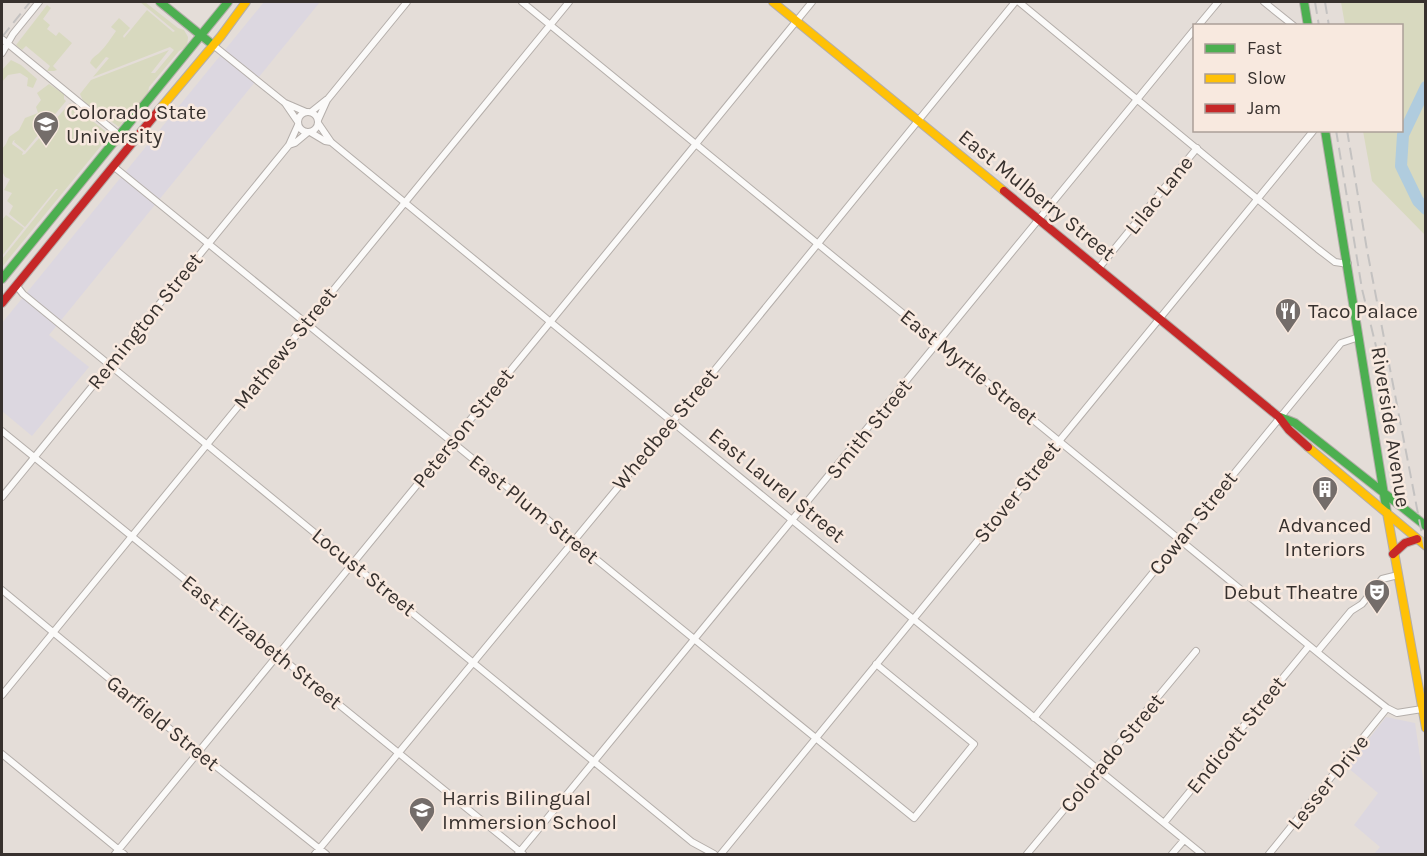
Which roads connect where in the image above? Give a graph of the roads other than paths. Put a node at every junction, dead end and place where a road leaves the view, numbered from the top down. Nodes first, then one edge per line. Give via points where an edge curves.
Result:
1 (39, 2) edge
2 (160, 2) edge
3 (228, 2) edge
4 (246, 2) edge
5 (407, 2) edge
6 (522, 2) edge
7 (569, 2) edge
8 (772, 2) edge
9 (812, 2) edge
10 (1017, 2) edge
11 (1218, 2) edge
12 (1264, 2) edge
13 (1304, 2) edge
14 (796, 21) junction
15 (550, 24) junction
16 (1200, 24) edge
17 (1292, 24) edge
18 (1308, 24) edge
19 (1193, 31) edge
20 (201, 35) junction
21 (2, 39) edge
22 (8, 44) junction
23 (213, 45) junction
24 (2, 53) edge
25 (327, 100) junction
26 (1138, 100) junction
27 (285, 104) junction
28 (308, 112) junction
29 (318, 121) junction
30 (918, 121) junction
31 (298, 123) junction
32 (309, 132) junction
33 (1312, 132) edge
34 (1325, 132) edge
35 (118, 135) junction
36 (331, 142) junction
37 (696, 143) junction
38 (289, 145) junction
39 (1197, 148) junction
40 (113, 166) junction
41 (1257, 199) junction
42 (405, 202) junction
43 (1039, 220) junction
44 (32, 242) junction
45 (818, 243) junction
46 (209, 244) junction
47 (1348, 264) junction
48 (1098, 269) junction
49 (2, 279) edge
50 (16, 285) junction
51 (2, 303) edge
52 (1160, 319) junction
53 (550, 322) junction
54 (306, 323) junction
55 (1359, 337) junction
56 (939, 343) junction
57 (110, 365) junction
58 (1280, 417) junction
59 (672, 421) junction
60 (2, 431) edge
61 (1059, 441) junction
62 (452, 442) junction
63 (207, 444) junction
64 (34, 458) junction
65 (1383, 493) junction
66 (2, 497) edge
67 (1387, 513) junction
68 (793, 521) junction
69 (1425, 526) edge
70 (132, 536) junction
71 (1179, 539) junction
72 (1417, 539) junction
73 (573, 540) junction
74 (1425, 546) edge
75 (1393, 554) junction
76 (353, 563) junction
77 (1398, 575) junction
78 (2, 590) edge
79 (913, 620) junction
80 (53, 633) junction
81 (695, 641) junction
82 (1309, 646) junction
83 (1196, 651) dead end
84 (1317, 652) junction
85 (278, 655) junction
86 (473, 662) junction
87 (876, 664) junction
88 (2, 695) edge
89 (1388, 708) junction
90 (1422, 709) junction
91 (1034, 718) junction
92 (1425, 728) edge
93 (815, 739) junction
94 (198, 752) junction
95 (399, 753) junction
96 (2, 754) edge
97 (595, 762) junction
98 (1098, 770) junction
99 (1164, 823) junction
100 (1184, 840) junction
101 (317, 852) edge
102 (119, 853) edge
103 (520, 854) edge
104 (326, 855) edge
105 (714, 855) edge
106 (721, 855) edge
107 (1027, 855) edge
108 (1172, 855) edge
109 (1202, 855) edge
110 (1269, 855) edge

1 - 22 street
2 - 20 main road
3 - 20 main road
4 - 23 main road
5 - 25 street
6 - 15 street, East Myrtle Street
7 - 15 street, Mathews Street
8 - 14 main road, East Mulberry Street
9 - 14 street, Peterson Street
10 - 26 street
10 - 30 street, Whedbee Street
11 - 16 street
12 - 17 street
13 - 18 main road
14 - 30 main road, East Mulberry Street
14 - 37 street, Peterson Street
15 - 37 street, East Myrtle Street
15 - 42 street, Mathews Street
19 - 26 street, Smith Street
20 - 23 main road
20 - 35 main road
21 - 22 street
22 - 24 street
22 - 35 street
23 - 27 street
23 - 40 main road
25 - 28 street
25 - 29 street
26 - 39 street
26 - 43 street, Smith Street
27 - 28 street
27 - 31 street
28 - 29 street via 315,114
28 - 31 street via 300,116
29 - 32 street via 316,129
29 - 36 street, East Laurel Street
30 - 43 main road, East Mulberry Street
30 - 45 street, Whedbee Street
31 - 32 street
31 - 38 street, Remington Street
32 - 36 street, East Laurel Street
32 - 38 street, Remington Street
33 - 41 street, Stover Street
34 - 47 main road, Riverside Avenue
35 - 40 main road via 110,153
35 - 44 main road
36 - 42 street, East Laurel Street
37 - 45 street, East Myrtle Street
37 - 53 street, Peterson Street
38 - 46 street, Remington Street
39 - 41 street
39 - 48 street, Lilac Lane
40 - 46 street, East Plum Street
40 - 50 main road
41 - 47 street via 1335,262
41 - 52 street, Stover Street
42 - 53 street, East Laurel Street
42 - 54 street, Mathews Street
43 - 48 main road, East Mulberry Street
43 - 56 street, Smith Street
44 - 49 main road
44 - 50 main road via 14,276
45 - 56 street, East Myrtle Street
45 - 59 street, Whedbee Street
46 - 54 street, East Plum Street
46 - 57 street, Remington Street
47 - 55 main road, Riverside Avenue
48 - 52 main road, East Mulberry Street
50 - 51 main road
50 - 57 street, Locust Street
52 - 58 main road, East Mulberry Street
52 - 61 street, Stover Street
53 - 59 street, East Laurel Street
53 - 62 street, Peterson Street
54 - 62 street, East Plum Street
54 - 63 street, Mathews Street
55 - 58 street, Cowan Street via 1341,343
55 - 65 main road, Riverside Avenue
56 - 61 street, East Myrtle Street
56 - 68 street, Smith Street
57 - 63 street, Locust Street
57 - 64 street, Remington Street
58 - 65 main road, East Mulberry Street via 1295,423
58 - 67 main road, East Mulberry Street via 1289,430
58 - 71 street, Cowan Street
59 - 68 street, East Laurel Street
59 - 73 street, Whedbee Street
60 - 64 street, East Elizabeth Street
61 - 71 street, East Myrtle Street
61 - 79 street, Stover Street
62 - 73 street, East Plum Street
62 - 76 street, Peterson Street
63 - 70 street, Mathews Street
63 - 76 street, Locust Street
64 - 66 street, Remington Street
64 - 70 street, East Elizabeth Street
65 - 67 main road, Riverside Avenue
65 - 69 main road, East Mulberry Street
67 - 72 main road, East Mulberry Street
67 - 75 main road, Riverside Avenue
68 - 79 street, East Laurel Street
68 - 81 street, Smith Street
70 - 80 street, Mathews Street
70 - 85 street, East Elizabeth Street
71 - 82 street, East Myrtle Street
71 - 91 street, Cowan Street
72 - 74 main road, East Mulberry Street
72 - 75 main road
73 - 81 street, East Plum Street
73 - 86 street, Whedbee Street
75 - 77 main road, Riverside Avenue
76 - 85 street, Peterson Street
76 - 86 street, Locust Street
77 - 84 street via 1382,579
77 - 90 main road, Riverside Avenue
78 - 80 street, Garfield Street
79 - 87 street, Stover Street
79 - 91 street, East Laurel Street
80 - 88 street, Mathews Street
80 - 94 street, Garfield Street
81 - 93 street, East Plum Street
81 - 97 street, Smith Street
82 - 84 street, East Myrtle Street
82 - 99 street, Endicott Street
83 - 98 street, Colorado Street
84 - 89 street, East Myrtle Street
85 - 94 street, Peterson Street
85 - 95 street, East Elizabeth Street
86 - 95 street, Whedbee Street
86 - 97 street, Locust Street
87 - 93 street, Stover Street
87 - 93 street, East Plum Street via 974,744 914,819
89 - 90 street via 1397,713
89 - 110 street, Lesser Drive
90 - 92 main road, Riverside Avenue
91 - 98 street, East Laurel Street
93 - 106 street, Stover Street
94 - 101 street, Garfield Street
94 - 102 street, Peterson Street
95 - 101 street, Whedbee Street
95 - 103 street, East Elizabeth Street
96 - 102 street
97 - 103 street, Smith Street
97 - 105 street, Locust Street via 692,842
98 - 99 street, East Laurel Street
98 - 107 street, Colorado Street
99 - 100 street, East Laurel Street
100 - 108 street
100 - 109 street, East Laurel Street
101 - 104 street, Garfield Street

